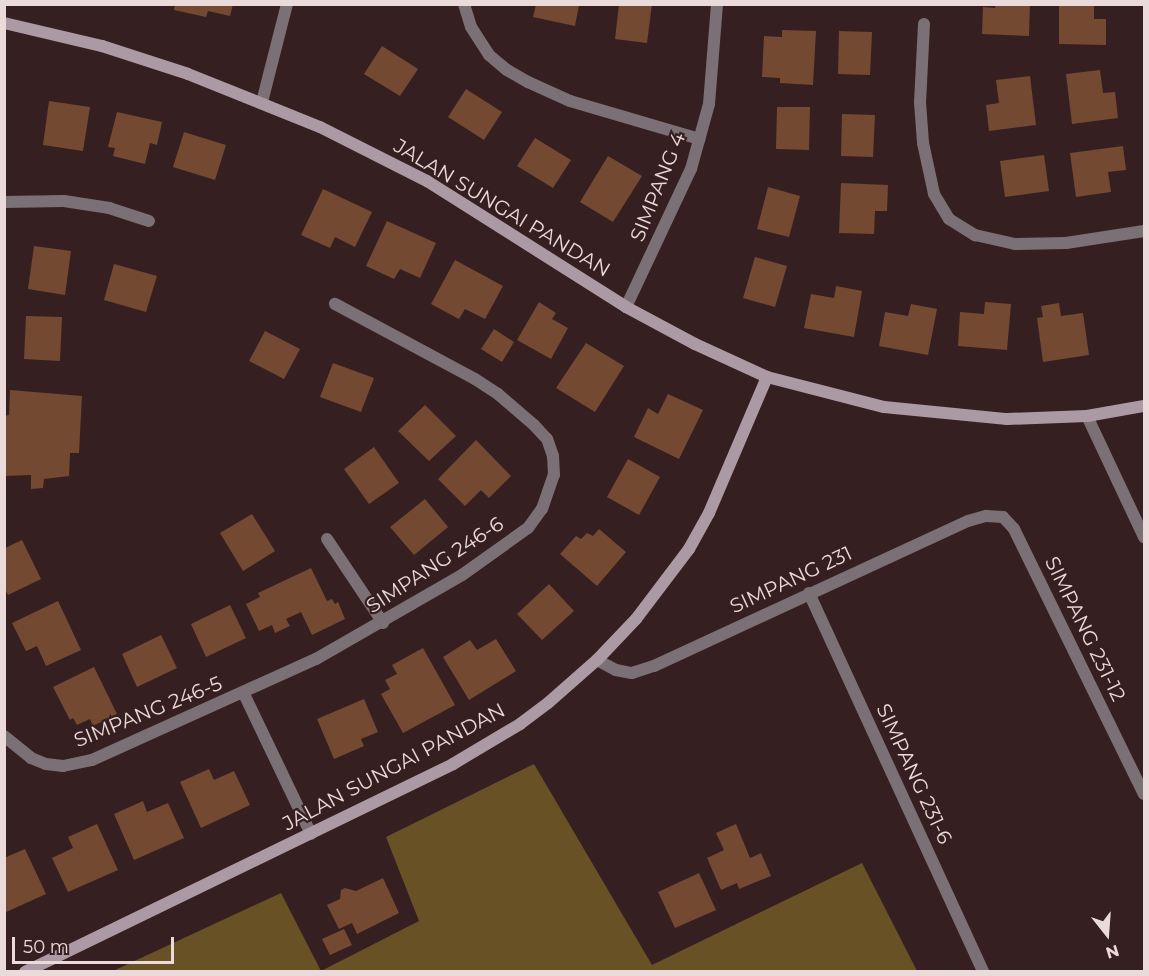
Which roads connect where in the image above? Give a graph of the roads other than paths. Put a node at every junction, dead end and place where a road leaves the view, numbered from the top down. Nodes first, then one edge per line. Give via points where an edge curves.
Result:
1 (287, 4) edge
2 (464, 4) edge
3 (717, 4) edge
4 (4, 23) edge
5 (924, 24) dead end
6 (262, 102) junction
7 (700, 139) junction
8 (4, 202) edge
9 (149, 221) dead end
10 (1144, 231) edge
11 (335, 304) dead end
12 (626, 307) junction
13 (767, 376) junction
14 (1144, 406) edge
15 (1087, 416) junction
16 (1003, 517) joint
17 (1144, 537) edge
18 (327, 539) dead end
19 (809, 593) junction
20 (383, 623) junction
21 (597, 660) junction
22 (244, 694) junction
23 (4, 736) edge
24 (1144, 794) edge
25 (311, 834) junction
26 (25, 972) edge
27 (983, 972) edge

1 - 6 street
2 - 7 street via 471,27 489,55 521,78 570,101
3 - 7 street, SIMPANG 4 via 709,104
4 - 6 street, JALAN SUNGAI PANDAN via 102,46
5 - 10 street via 920,102 923,143 934,194 949,219 975,235 1015,244 1066,243
6 - 12 street, JALAN SUNGAI PANDAN via 427,181
7 - 12 street, SIMPANG 4 via 680,197
8 - 9 street via 64,201 109,208
11 - 20 street, SIMPANG 246-6 via 498,394 547,439 553,456 550,490 528,528 462,575
12 - 13 street, JALAN SUNGAI PANDAN
13 - 15 street, JALAN SUNGAI PANDAN via 884,407 1007,419
13 - 21 street, JALAN SUNGAI PANDAN via 709,513 688,549 636,619
14 - 15 street, JALAN SUNGAI PANDAN
15 - 17 street
16 - 19 street, SIMPANG 231 via 968,521
16 - 24 street, SIMPANG 231-12 via 1014,529
18 - 20 street
19 - 21 street, SIMPANG 231 via 654,666 632,672 616,670
19 - 27 street, SIMPANG 231-6
20 - 22 street, SIMPANG 246-6
21 - 25 street, JALAN SUNGAI PANDAN via 548,703 488,744
22 - 23 street, SIMPANG 246-5 via 93,760 63,766 31,758
22 - 25 street
25 - 26 street, JALAN SUNGAI PANDAN

